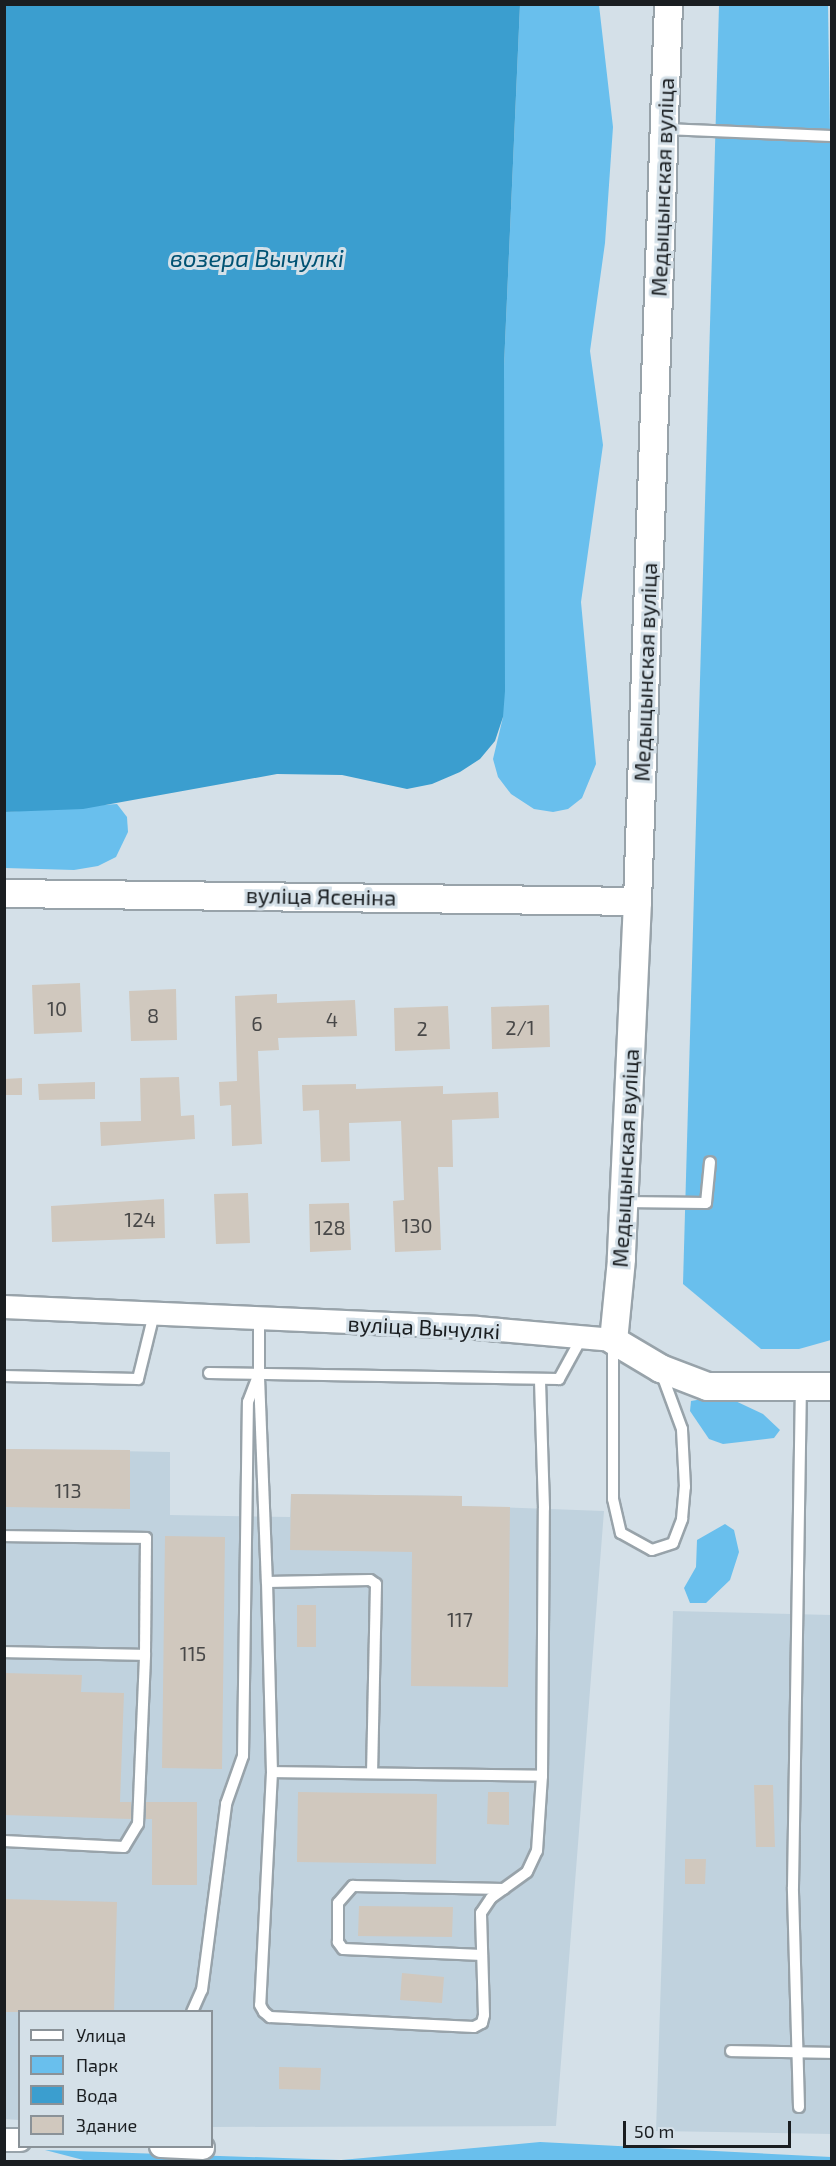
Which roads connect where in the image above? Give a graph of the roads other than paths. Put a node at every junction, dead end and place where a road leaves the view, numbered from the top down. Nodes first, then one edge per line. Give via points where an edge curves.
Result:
1 (668, 4) edge
2 (664, 129) junction
3 (831, 136) edge
4 (4, 893) edge
5 (637, 901) junction
6 (710, 1162) dead end
7 (624, 1202) junction
8 (4, 1307) edge
9 (154, 1314) junction
10 (259, 1318) junction
11 (582, 1337) junction
12 (613, 1340) junction
13 (660, 1368) junction
14 (209, 1373) dead end
15 (259, 1373) junction
16 (4, 1376) edge
17 (540, 1379) junction
18 (801, 1386) junction
19 (831, 1386) edge
20 (4, 1536) edge
21 (267, 1582) junction
22 (4, 1652) edge
23 (145, 1655) junction
24 (272, 1772) junction
25 (372, 1772) junction
26 (542, 1776) junction
27 (4, 1841) edge
28 (504, 1889) junction
29 (482, 1955) junction
30 (193, 2010) edge
31 (731, 2051) dead end
32 (797, 2052) junction
33 (831, 2052) edge
34 (799, 2107) dead end

1 - 2 street, Медыцынская вуліца
2 - 3 lane
2 - 5 street, Медыцынская вуліца
4 - 5 street, вуліца Ясеніна
5 - 7 street, Медыцынская вуліца
6 - 7 lane via 706,1203
7 - 12 street, Медыцынская вуліца
8 - 9 street, вуліца Вычулкі
9 - 10 street, вуліца Вычулкі
9 - 16 lane via 138,1379
10 - 11 street, вуліца Вычулкі
10 - 15 lane
11 - 12 street, вуліца Вычулкі
11 - 17 lane via 559,1379
12 - 13 street, вуліца Вычулкі
12 - 13 lane via 613,1499 621,1533 652,1550 673,1543 682,1519 685,1487 682,1428
13 - 18 street, вуліца Вычулкі via 707,1386
14 - 15 lane
15 - 17 lane
15 - 21 lane
15 - 30 lane via 248,1402 243,1756 226,1804 202,1990
17 - 26 lane via 544,1508
18 - 19 street, вуліца Вычулкі
18 - 32 lane via 793,1887
20 - 23 lane via 146,1538
21 - 24 lane
21 - 25 lane via 370,1580 376,1584
22 - 23 lane
23 - 27 lane via 138,1824 124,1847
24 - 25 lane
24 - 29 lane via 260,2005 264,2013 270,2017 474,2027 482,2023 484,2015
25 - 26 lane
26 - 28 lane via 537,1851 528,1872
28 - 29 lane via 491,1898 481,1913
28 - 29 lane via 353,1886 338,1903 338,1942 343,1949
31 - 32 lane
32 - 33 lane
32 - 34 lane

